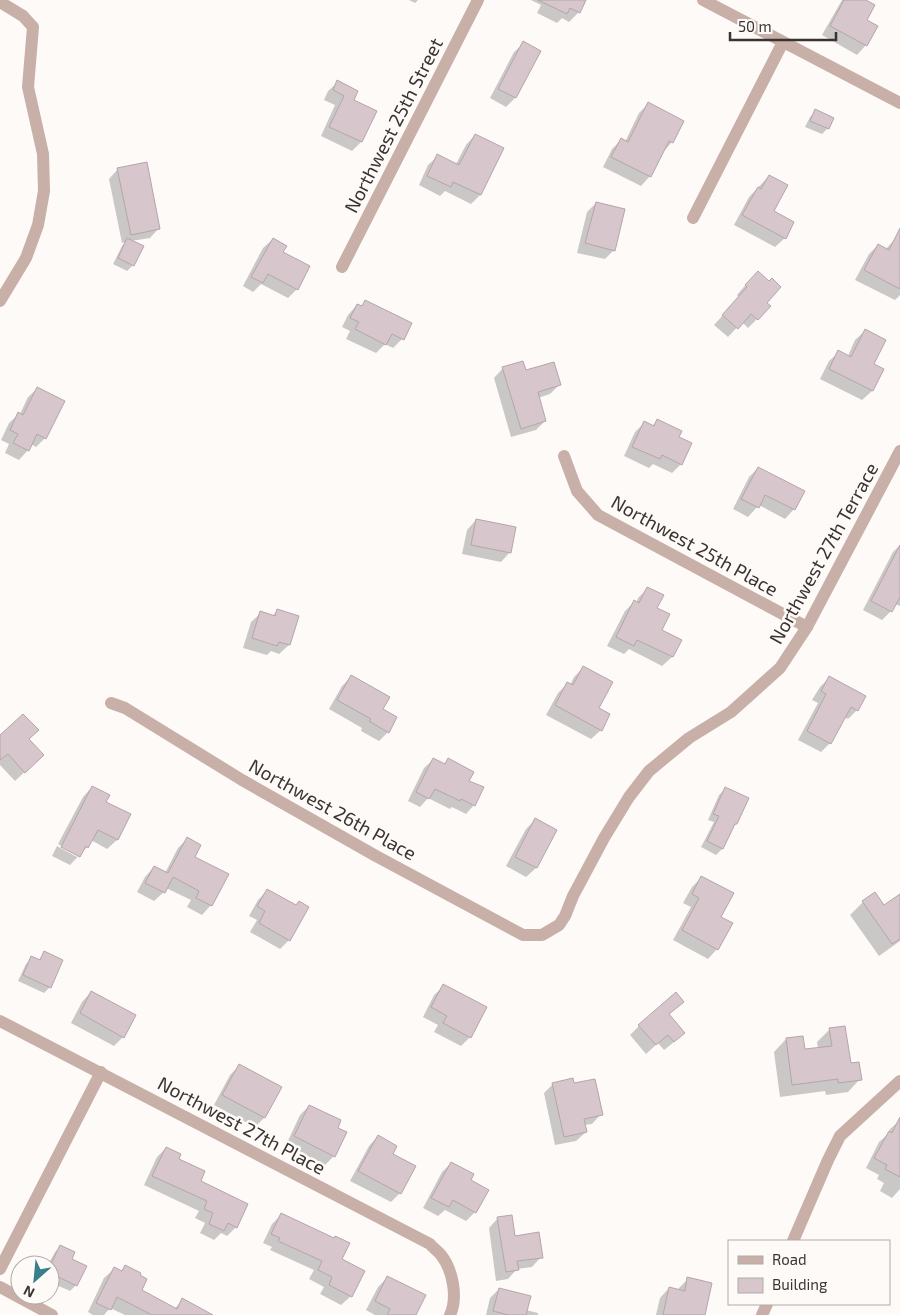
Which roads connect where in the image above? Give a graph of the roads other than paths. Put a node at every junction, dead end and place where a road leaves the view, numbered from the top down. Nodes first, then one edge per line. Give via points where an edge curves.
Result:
1 (478, 0) edge
2 (703, 0) edge
3 (0, 2) edge
4 (782, 42) junction
5 (900, 103) edge
6 (693, 218) dead end
7 (342, 267) dead end
8 (0, 301) edge
9 (900, 451) edge
10 (564, 456) dead end
11 (808, 627) junction
12 (111, 703) dead end
13 (542, 935) joint
14 (0, 1021) edge
15 (101, 1072) junction
16 (900, 1080) edge
17 (793, 1240) edge
18 (0, 1269) edge
19 (0, 1286) edge
20 (52, 1315) edge
21 (450, 1315) edge

1 - 7 street, Northwest 25th Street
2 - 4 street
3 - 8 street via 23,16 33,27 28,87 43,154 44,191 38,225 26,258
4 - 5 street
4 - 6 street
9 - 11 street, Northwest 27th Terrace
10 - 11 street, Northwest 25th Place via 577,491 598,515
11 - 13 street, Northwest 27th Terrace via 780,668 731,712 689,738 649,771 604,838 565,916 559,925
12 - 13 street, Northwest 26th Place via 125,708 242,780 523,935
14 - 15 street, Northwest 27th Place
15 - 18 street
15 - 21 street, Northwest 27th Place via 430,1244 442,1256 452,1278 454,1306
16 - 17 street via 840,1136
19 - 20 street

